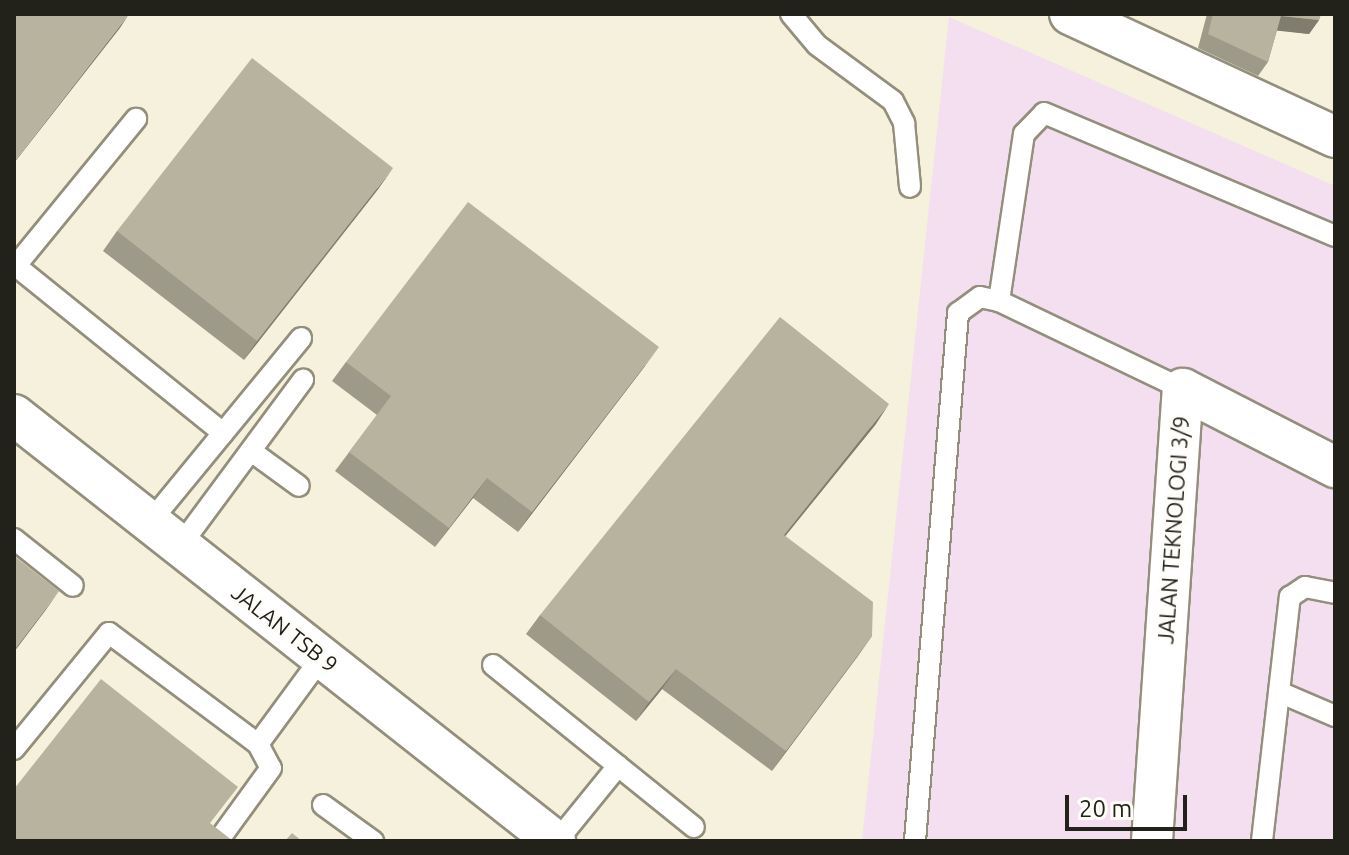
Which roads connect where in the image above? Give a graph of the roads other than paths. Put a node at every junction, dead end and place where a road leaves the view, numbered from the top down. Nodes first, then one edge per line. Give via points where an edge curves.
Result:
1 (791, 14) edge
2 (1070, 14) edge
3 (136, 119) dead end
4 (1335, 135) edge
5 (910, 187) dead end
6 (1335, 236) edge
7 (15, 267) edge
8 (999, 301) junction
9 (301, 338) dead end
10 (303, 380) dead end
11 (1183, 389) junction
12 (15, 419) edge
13 (223, 433) junction
14 (251, 451) junction
15 (1335, 467) edge
16 (299, 486) dead end
17 (150, 522) junction
18 (14, 539) edge
19 (180, 546) junction
20 (73, 586) dead end
21 (1335, 593) edge
22 (322, 657) junction
23 (493, 665) dead end
24 (1279, 692) junction
25 (1335, 716) edge
26 (258, 744) junction
27 (14, 749) edge
28 (618, 766) junction
29 (323, 805) dead end
30 (694, 827) dead end
31 (218, 841) edge
32 (373, 841) edge
33 (556, 841) edge
34 (915, 841) edge
35 (1152, 841) edge
36 (1262, 841) edge

1 - 5 lane via 817,45 893,101 904,123
2 - 4 street
3 - 7 lane
6 - 8 lane via 1044,113 1024,134
7 - 13 lane
8 - 11 lane
8 - 34 lane via 980,297 958,313
9 - 13 lane
10 - 14 lane
11 - 15 street, JALAN TEKNOLOGI 3/9
11 - 35 street, JALAN TEKNOLOGI 3/9
12 - 17 street, JALAN TSB 9
13 - 17 lane
14 - 16 lane
14 - 19 lane
17 - 19 street, JALAN TSB 9
18 - 20 lane
19 - 22 street, JALAN TSB 9
21 - 24 lane via 1305,587 1290,597
22 - 26 lane
22 - 33 street, JALAN TSB 9
23 - 28 lane
24 - 25 lane
24 - 36 lane
26 - 27 lane via 109,633
26 - 31 lane via 271,768
28 - 30 lane
28 - 33 lane
29 - 32 lane

